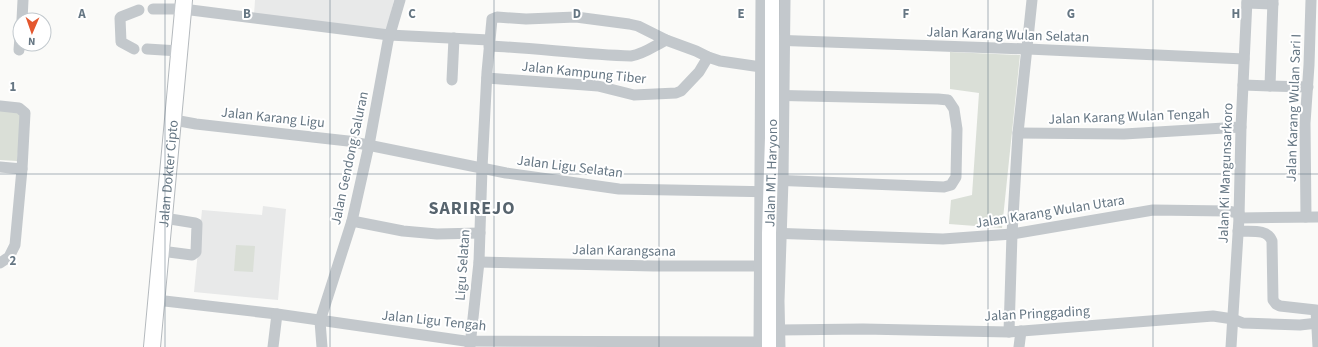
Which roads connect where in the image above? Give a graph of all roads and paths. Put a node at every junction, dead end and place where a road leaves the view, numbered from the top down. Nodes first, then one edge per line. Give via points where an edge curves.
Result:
1 (23, 0) edge
2 (400, 0) edge
3 (761, 0) edge
4 (772, 0) edge
5 (785, 0) edge
6 (1032, 0) edge
7 (1311, 0) edge
8 (1247, 2) edge
9 (1273, 2) edge
10 (183, 4) edge
11 (153, 9) dead end
12 (139, 10) dead end
13 (22, 12) edge
14 (389, 35) junction
15 (454, 38) junction
16 (666, 40) junction
17 (778, 41) junction
18 (489, 43) junction
19 (134, 49) dead end
20 (147, 49) dead end
21 (1028, 49) junction
22 (179, 51) junction
23 (708, 57) junction
24 (1244, 59) junction
25 (766, 67) junction
26 (1313, 75) edge
27 (487, 78) junction
28 (452, 80) dead end
29 (1243, 85) junction
30 (1270, 86) junction
31 (1311, 90) edge
32 (772, 95) junction
33 (0, 106) edge
34 (174, 120) junction
35 (1241, 127) junction
36 (1018, 133) junction
37 (363, 144) junction
38 (0, 166) edge
39 (482, 168) junction
40 (22, 169) junction
41 (771, 186) junction
42 (1243, 216) junction
43 (1306, 217) junction
44 (1318, 217) edge
45 (164, 218) junction
46 (352, 221) junction
47 (1243, 232) junction
48 (480, 233) junction
49 (776, 234) junction
50 (1012, 234) junction
51 (161, 251) junction
52 (479, 262) junction
53 (0, 263) edge
54 (764, 266) junction
55 (156, 300) junction
56 (774, 301) junction
57 (1317, 310) edge
58 (278, 314) junction
59 (1233, 319) junction
60 (320, 321) junction
61 (1318, 323) edge
62 (1021, 331) junction
63 (1009, 332) junction
64 (769, 342) edge
65 (471, 344) edge
66 (152, 347) edge
67 (273, 347) edge
68 (322, 347) edge
69 (1019, 347) edge
70 (1231, 347) edge
71 (1318, 347) edge

1 - 13 street
2 - 14 street, Jalan Gendong Saluran
3 - 25 street
4 - 17 main road, Jalan MT. Haryono
5 - 17 street
6 - 21 street
7 - 26 street, Jalan Karang Wulan Sari I
8 - 9 street
8 - 24 street, Jalan Ki Mangunsarkoro
9 - 30 street
10 - 11 street
10 - 14 street
10 - 22 highway, Jalan Dokter Cipto
12 - 19 street via 120,18 122,42
14 - 15 street
14 - 37 street, Jalan Gendong Saluran
15 - 18 street
15 - 28 street
16 - 18 street via 647,51 631,56 557,52
16 - 18 street via 638,26 618,22 576,17 497,17 491,22
16 - 23 street
17 - 21 street, Jalan Karang Wulan Selatan
17 - 25 main road, Jalan MT. Haryono
17 - 32 street
18 - 27 street, Ligu Selatan
20 - 22 street
21 - 24 street, Jalan Karang Wulan Selatan
21 - 36 street
22 - 34 highway, Jalan Dokter Cipto
23 - 25 street
23 - 27 street, Jalan Kampung Tiber via 699,72 681,91 671,94 634,95 598,86
24 - 29 street, Jalan Ki Mangunsarkoro
25 - 32 main road, Jalan MT. Haryono
26 - 31 street, Jalan Karang Wulan Sari I
27 - 39 street, Ligu Selatan
29 - 30 street
29 - 35 street, Jalan Ki Mangunsarkoro
30 - 31 street
31 - 43 street, Jalan Karang Wulan Sari I via 1305,123
32 - 41 street
32 - 41 main road, Jalan MT. Haryono via 766,165
32 - 41 street, Jalan Ligu Selatan via 948,100 954,109 957,129 956,177 951,185
33 - 40 street via 19,108 25,113
34 - 37 street, Jalan Karang Ligu
34 - 45 highway, Jalan Dokter Cipto
35 - 36 street, Jalan Karang Wulan Tengah via 1124,134
35 - 42 street, Jalan Ki Mangunsarkoro
36 - 50 street
37 - 39 street, Jalan Ligu Selatan
37 - 46 street, Jalan Gendong Saluran
38 - 40 street
39 - 41 street, Jalan Ligu Selatan via 619,189
39 - 48 street, Ligu Selatan
40 - 53 street via 14,245 9,257
41 - 49 main road, Jalan MT. Haryono
41 - 54 street
42 - 43 street, Jalan Karang Wulan Utara
42 - 47 street, Jalan Ki Mangunsarkoro
42 - 50 street, Jalan Karang Wulan Utara via 1227,211 1153,210
43 - 44 street, Jalan Karang Wulan Utara
45 - 51 highway, Jalan Dokter Cipto
45 - 51 street via 197,224 196,252 192,255
46 - 48 street via 403,231 437,234
46 - 60 street, Jalan Gendong Saluran
47 - 57 street via 1265,232 1270,236 1273,300 1276,304
47 - 59 street, Jalan Ki Mangunsarkoro
48 - 52 street, Ligu Selatan
49 - 50 street, Jalan Karang Wulan Utara via 943,239
49 - 54 main road, Jalan MT. Haryono
49 - 56 street
50 - 63 street
51 - 55 highway, Jalan Dokter Cipto
52 - 54 street, Jalan Karangsana
52 - 65 street, Ligu Selatan
54 - 56 main road, Jalan MT. Haryono
54 - 64 street
55 - 58 street, Jalan Ligu Tengah
55 - 66 highway, Jalan Dokter Cipto
56 - 64 main road, Jalan MT. Haryono
57 - 61 street
58 - 60 street, Jalan Ligu Tengah
58 - 67 street
59 - 61 street, Jalan Pringgading via 1243,323 1300,326
59 - 62 street, Jalan Pringgading via 1195,317
59 - 70 street, Jalan Ki Mangunsarkoro
60 - 65 street, Jalan Ligu Tengah via 465,341
60 - 68 street
61 - 71 street
62 - 63 street, Jalan Pringgading
62 - 69 street
63 - 64 street, Jalan Pringgading via 863,330
64 - 65 street, Jalan Ligu Tengah

